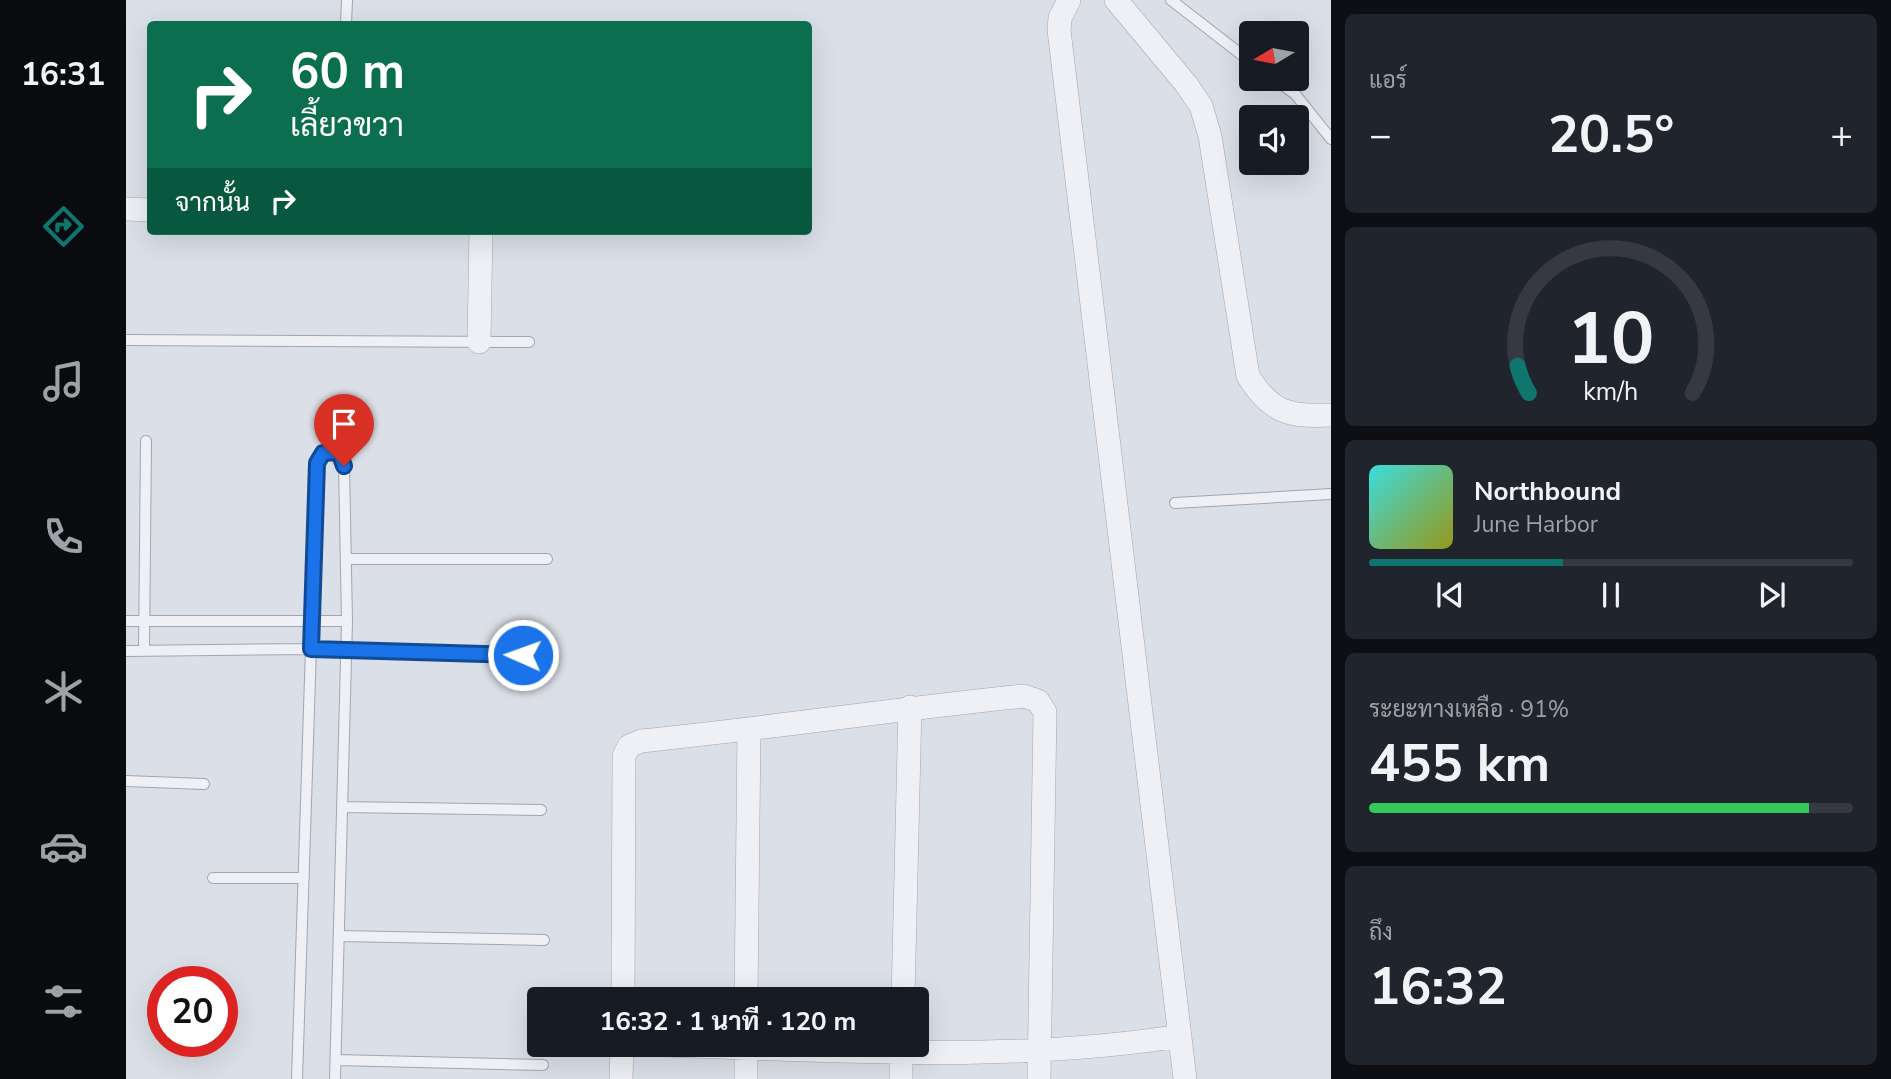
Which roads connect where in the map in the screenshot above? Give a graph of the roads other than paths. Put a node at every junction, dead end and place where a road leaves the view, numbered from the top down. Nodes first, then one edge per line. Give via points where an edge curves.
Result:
1 (347, 0) edge
2 (1069, 0) edge
3 (1116, 0) edge
4 (1171, 0) edge
5 (345, 21) edge
6 (1239, 53) edge
7 (1291, 91) edge
8 (1331, 139) edge
9 (126, 209) edge
10 (147, 209) edge
11 (481, 235) edge
12 (126, 340) edge
13 (479, 342) junction
14 (529, 342) dead end
15 (1331, 415) edge
16 (146, 441) dead end
17 (1331, 494) edge
18 (1175, 503) dead end
19 (346, 559) junction
20 (547, 559) dead end
21 (143, 620) junction
22 (126, 621) edge
23 (347, 621) junction
24 (312, 622) junction
25 (311, 649) junction
26 (346, 650) junction
27 (126, 651) edge
28 (144, 651) junction
29 (548, 656) dead end
30 (911, 707) junction
31 (749, 730) junction
32 (126, 781) edge
33 (204, 784) dead end
34 (342, 807) junction
35 (541, 810) dead end
36 (213, 878) dead end
37 (303, 878) junction
38 (339, 936) junction
39 (544, 940) dead end
40 (623, 987) edge
41 (747, 987) edge
42 (903, 987) edge
43 (1180, 1036) junction
44 (929, 1049) edge
45 (1040, 1051) junction
46 (622, 1057) edge
47 (746, 1057) edge
48 (901, 1057) edge
49 (335, 1060) junction
50 (543, 1065) dead end
51 (297, 1079) edge
52 (335, 1079) edge
53 (621, 1079) edge
54 (746, 1079) edge
55 (901, 1079) edge
56 (1040, 1079) edge
57 (1185, 1079) edge

1 - 5 lane
2 - 43 street via 1059,30
3 - 15 street via 1201,106 1210,136 1248,376 1274,407 1299,417
4 - 6 lane
7 - 8 lane
9 - 10 street
11 - 13 street
12 - 13 lane
13 - 14 lane
16 - 21 lane
17 - 18 lane
19 - 20 lane
19 - 23 lane
19 - 24 lane via 344,466 339,452 332,451 323,453 317,463
21 - 22 lane
21 - 24 lane
21 - 28 lane
23 - 24 lane
23 - 26 lane
24 - 25 lane
25 - 26 lane
25 - 28 lane
25 - 37 lane
26 - 29 lane
26 - 34 lane
27 - 28 lane
30 - 31 street
30 - 42 street
30 - 45 street via 1024,696 1038,701 1045,712
31 - 40 street via 641,741 629,746 624,756
31 - 41 street
32 - 33 lane
34 - 35 lane
34 - 38 lane
36 - 37 lane
37 - 51 lane
38 - 39 lane
38 - 49 lane
43 - 45 street
43 - 57 street
44 - 45 street
45 - 56 street
46 - 53 street
47 - 54 street
48 - 55 street
49 - 50 lane
49 - 52 lane

